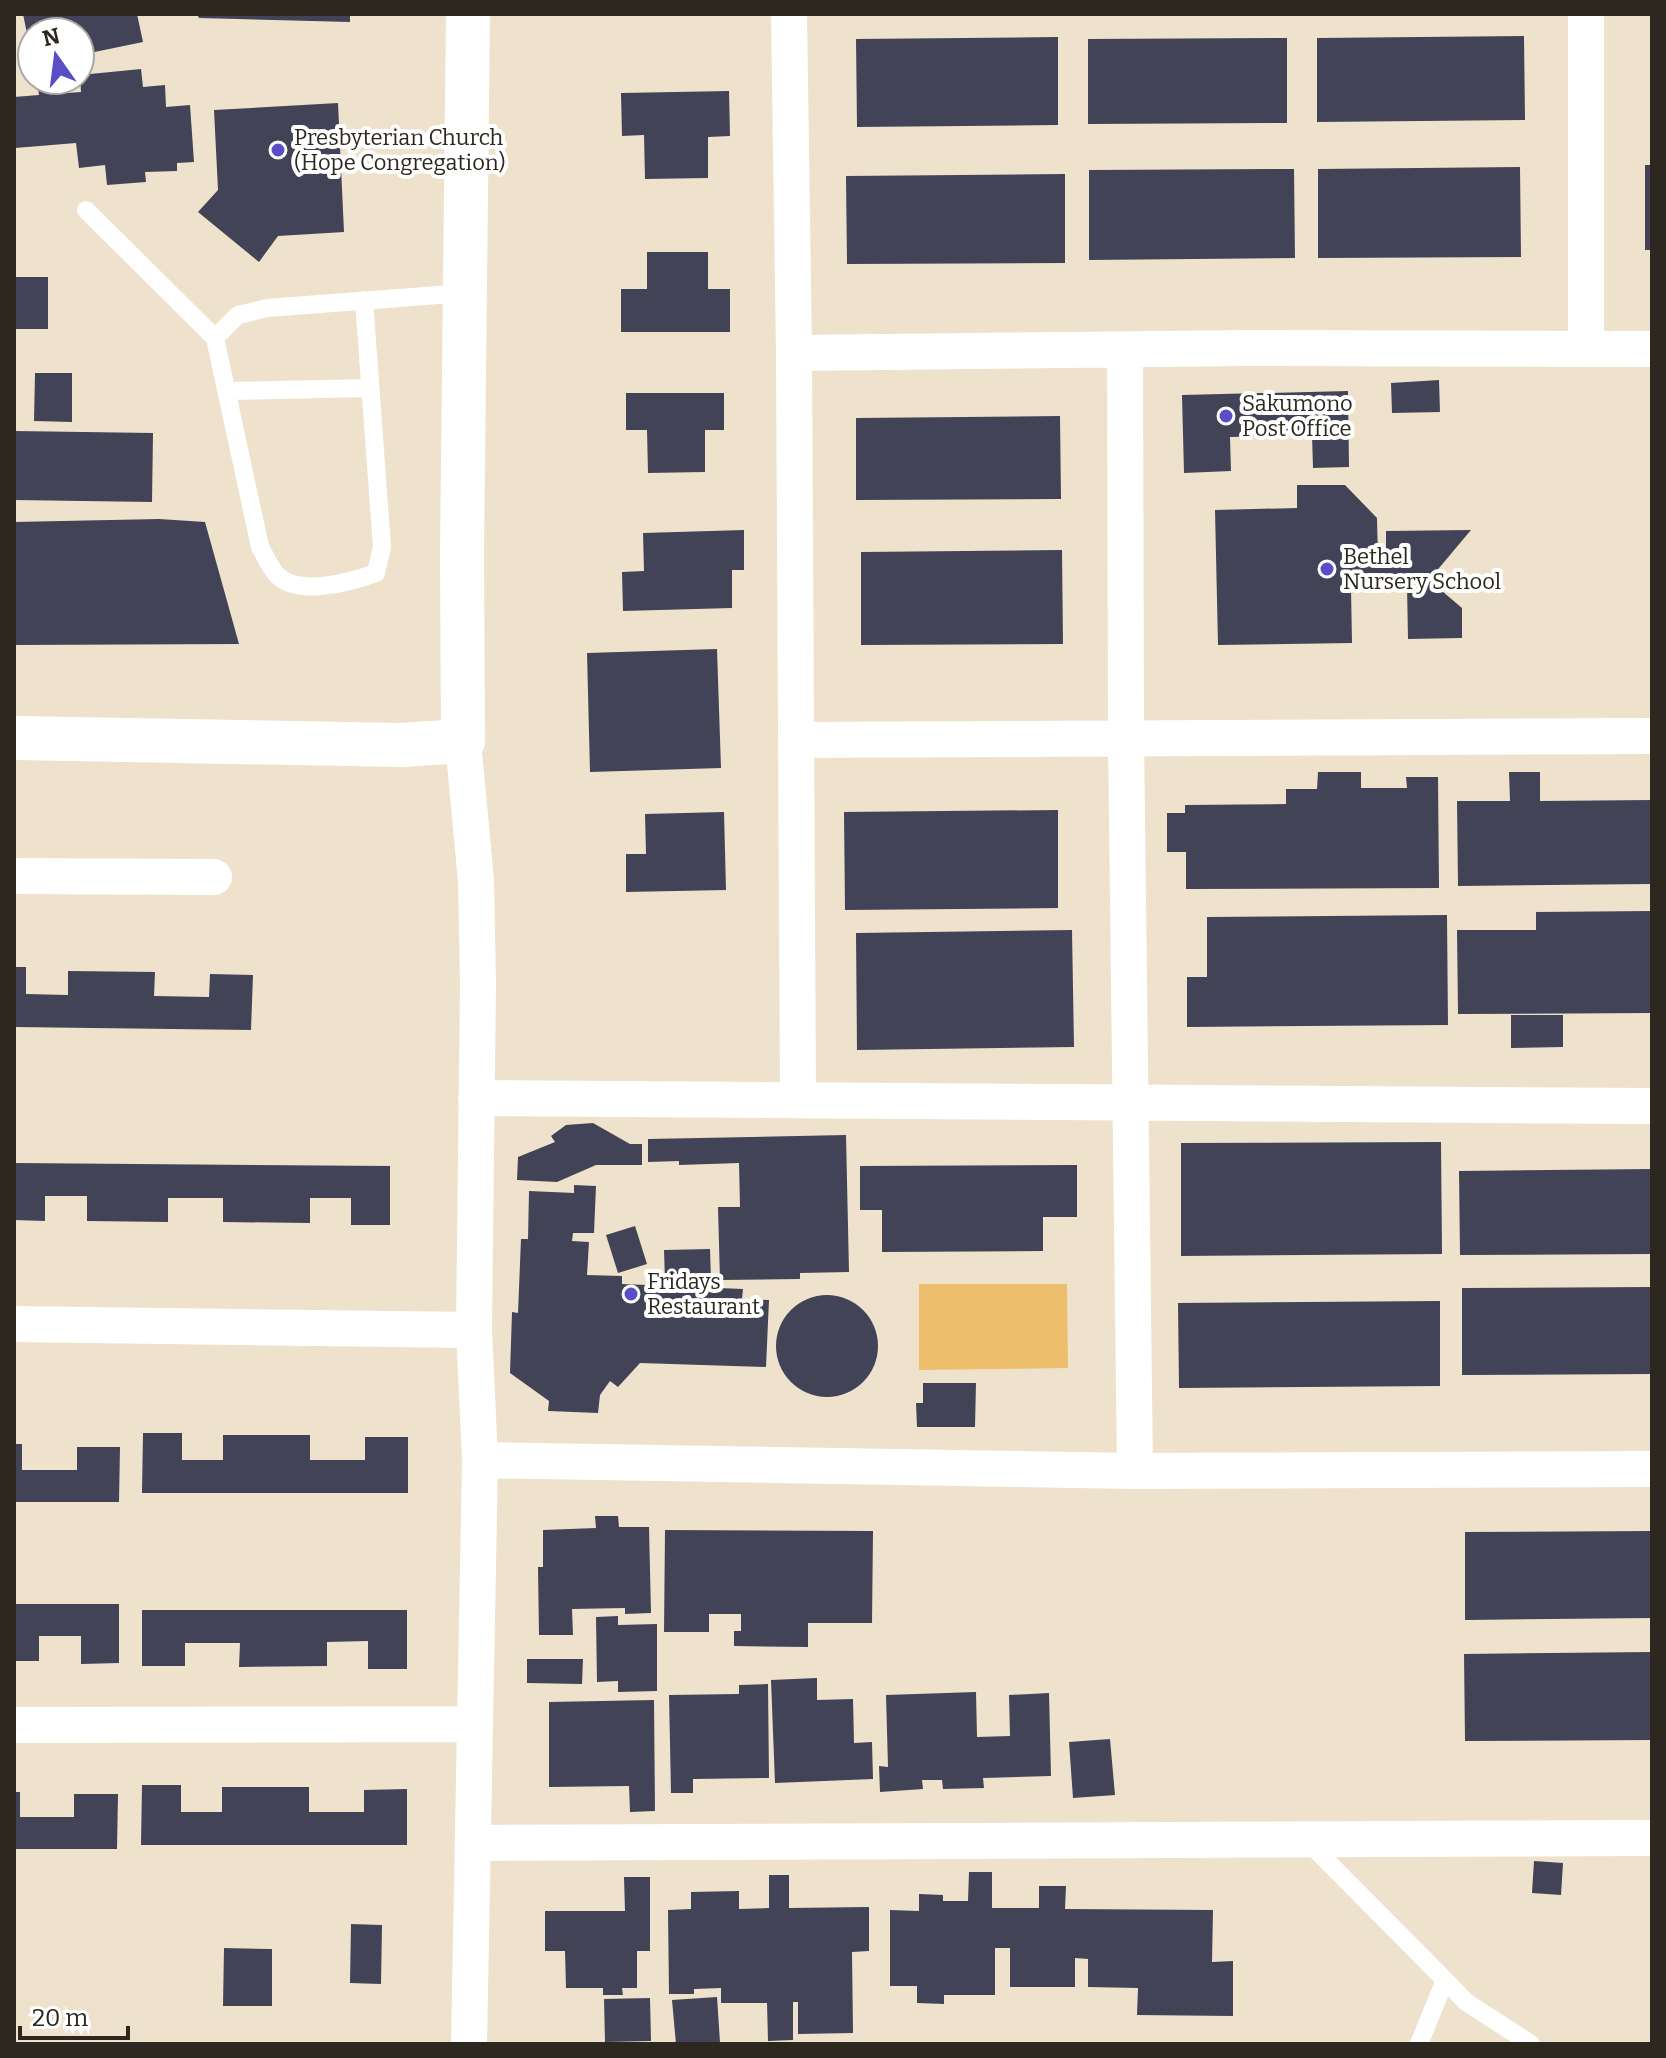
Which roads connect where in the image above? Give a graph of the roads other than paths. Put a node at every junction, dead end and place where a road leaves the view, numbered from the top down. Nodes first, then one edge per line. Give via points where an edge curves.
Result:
1 (468, 14) edge
2 (789, 14) edge
3 (1586, 14) edge
4 (86, 210) dead end
5 (465, 293) junction
6 (364, 300) junction
7 (215, 338) junction
8 (1586, 348) junction
9 (1652, 349) edge
10 (1125, 351) junction
11 (794, 353) junction
12 (370, 388) junction
13 (227, 391) junction
14 (1652, 736) edge
15 (1126, 737) junction
16 (14, 738) edge
17 (796, 740) junction
18 (463, 741) junction
19 (14, 876) edge
20 (214, 877) dead end
21 (476, 1098) junction
22 (798, 1099) junction
23 (1130, 1100) junction
24 (1652, 1106) edge
25 (14, 1324) edge
26 (474, 1330) junction
27 (480, 1460) junction
28 (1652, 1469) edge
29 (1135, 1471) junction
30 (475, 1724) junction
31 (14, 1725) edge
32 (1652, 1838) edge
33 (1305, 1839) junction
34 (473, 1843) junction
35 (1445, 1980) junction
36 (469, 2044) edge
37 (1419, 2044) edge
38 (1531, 2044) edge

1 - 5 street
2 - 11 street
3 - 8 street
4 - 7 lane
5 - 6 lane
5 - 18 street
6 - 7 lane via 238,315
6 - 12 lane
7 - 13 lane
8 - 9 street
8 - 10 street
10 - 11 street
10 - 15 street
11 - 17 street
12 - 13 lane
12 - 13 lane via 382,547 376,573 310,588 278,577 260,547
14 - 15 street
15 - 17 street
15 - 23 street
16 - 18 street via 371,745
17 - 22 street
18 - 21 street via 476,881
19 - 20 street
21 - 22 street
21 - 26 street
22 - 23 street
23 - 24 street
23 - 29 street
25 - 26 street
26 - 27 street
27 - 29 street
27 - 30 street
28 - 29 street
30 - 31 street
30 - 34 street
32 - 33 street
33 - 34 street
33 - 35 lane
34 - 36 street
35 - 37 lane
35 - 38 lane via 1466,2002

